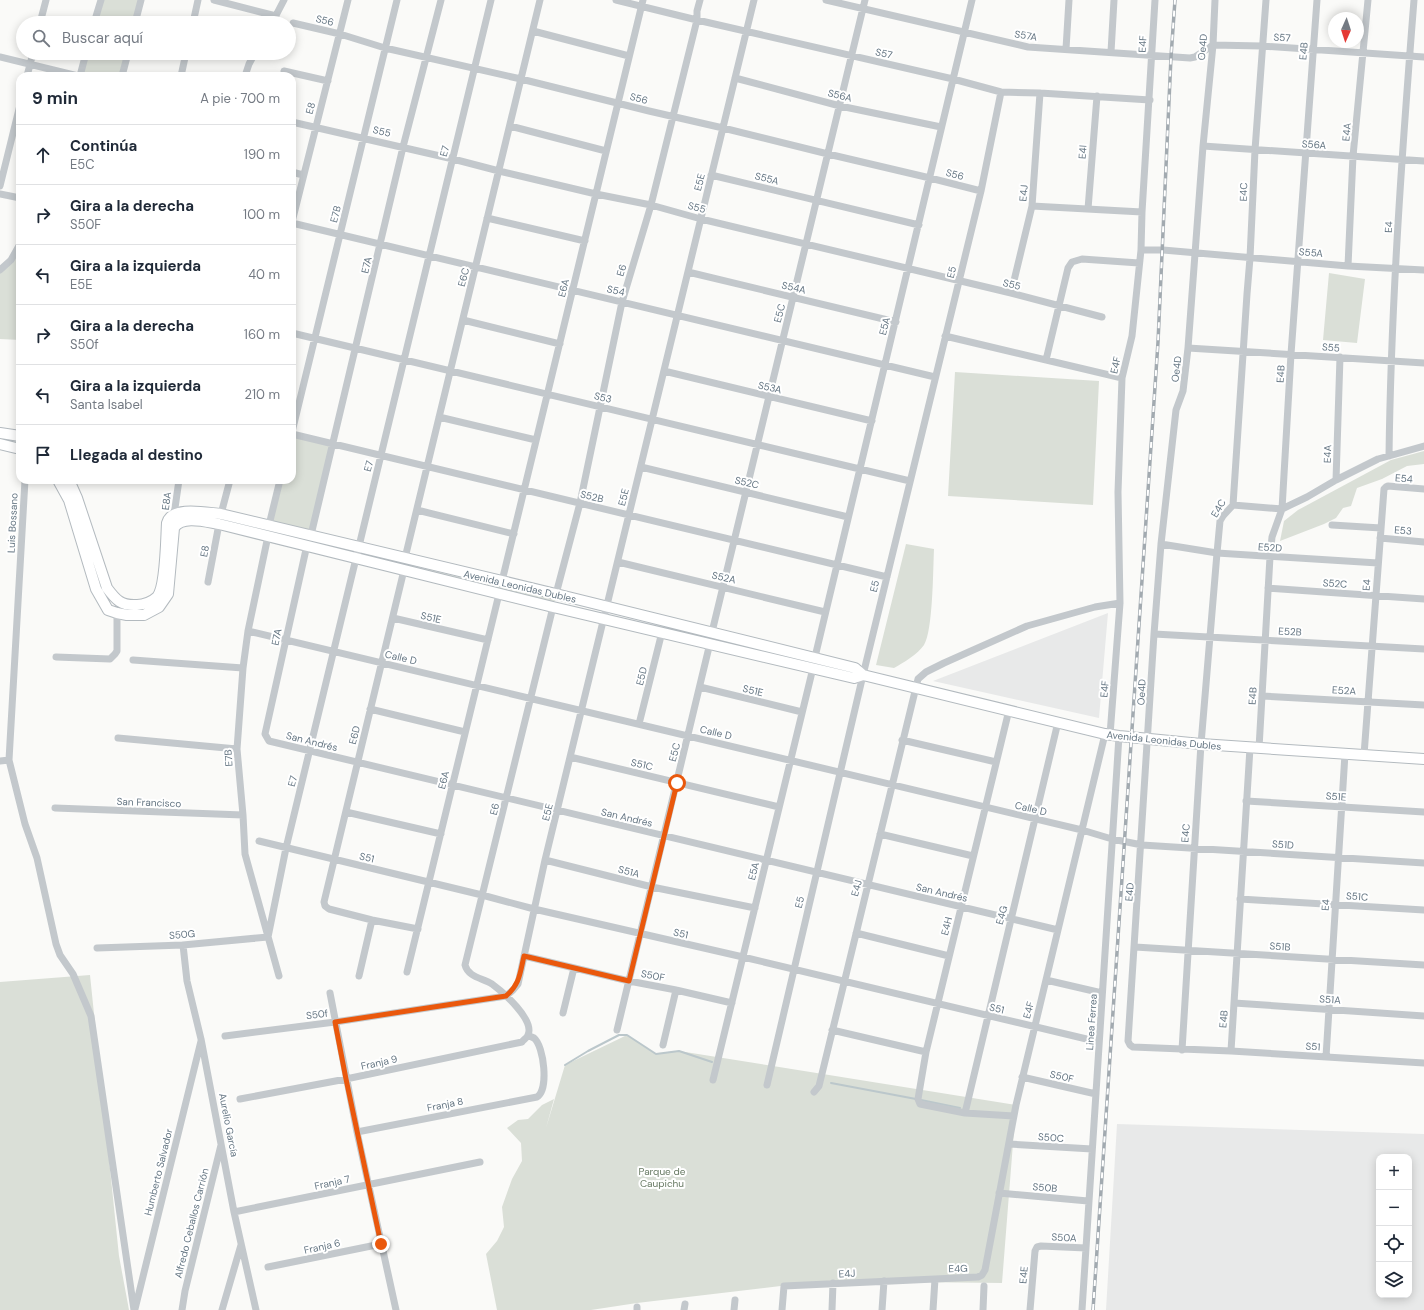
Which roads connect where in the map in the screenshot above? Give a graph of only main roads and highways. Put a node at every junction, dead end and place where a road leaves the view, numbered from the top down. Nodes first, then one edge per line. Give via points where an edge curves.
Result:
1 (0, 433) edge
2 (16, 435) edge
3 (0, 444) edge
4 (16, 448) edge
5 (60, 484) edge
6 (71, 484) edge
7 (175, 519) junction
8 (220, 519) junction
9 (307, 534) junction
10 (304, 545) junction
11 (863, 674) junction
12 (1424, 759) edge

1 - 2 main road
3 - 4 main road
5 - 7 main road via 69,500 96,589 108,610 117,613 144,615 159,607 168,594
6 - 7 main road via 107,588 117,601 140,605 158,596 163,583 167,522 170,517
7 - 8 main road, Avenida Leonidas Dubles via 188,511
8 - 9 main road, Avenida Leonidas Dubles via 269,525
8 - 10 main road, Avenida Leonidas Dubles via 268,536
9 - 10 main road
9 - 11 main road, Avenida Leonidas Dubles via 814,657 855,668
10 - 11 main road, Avenida Leonidas Dubles via 854,678
11 - 12 main road, Avenida Leonidas Dubles via 1112,735 1148,740

